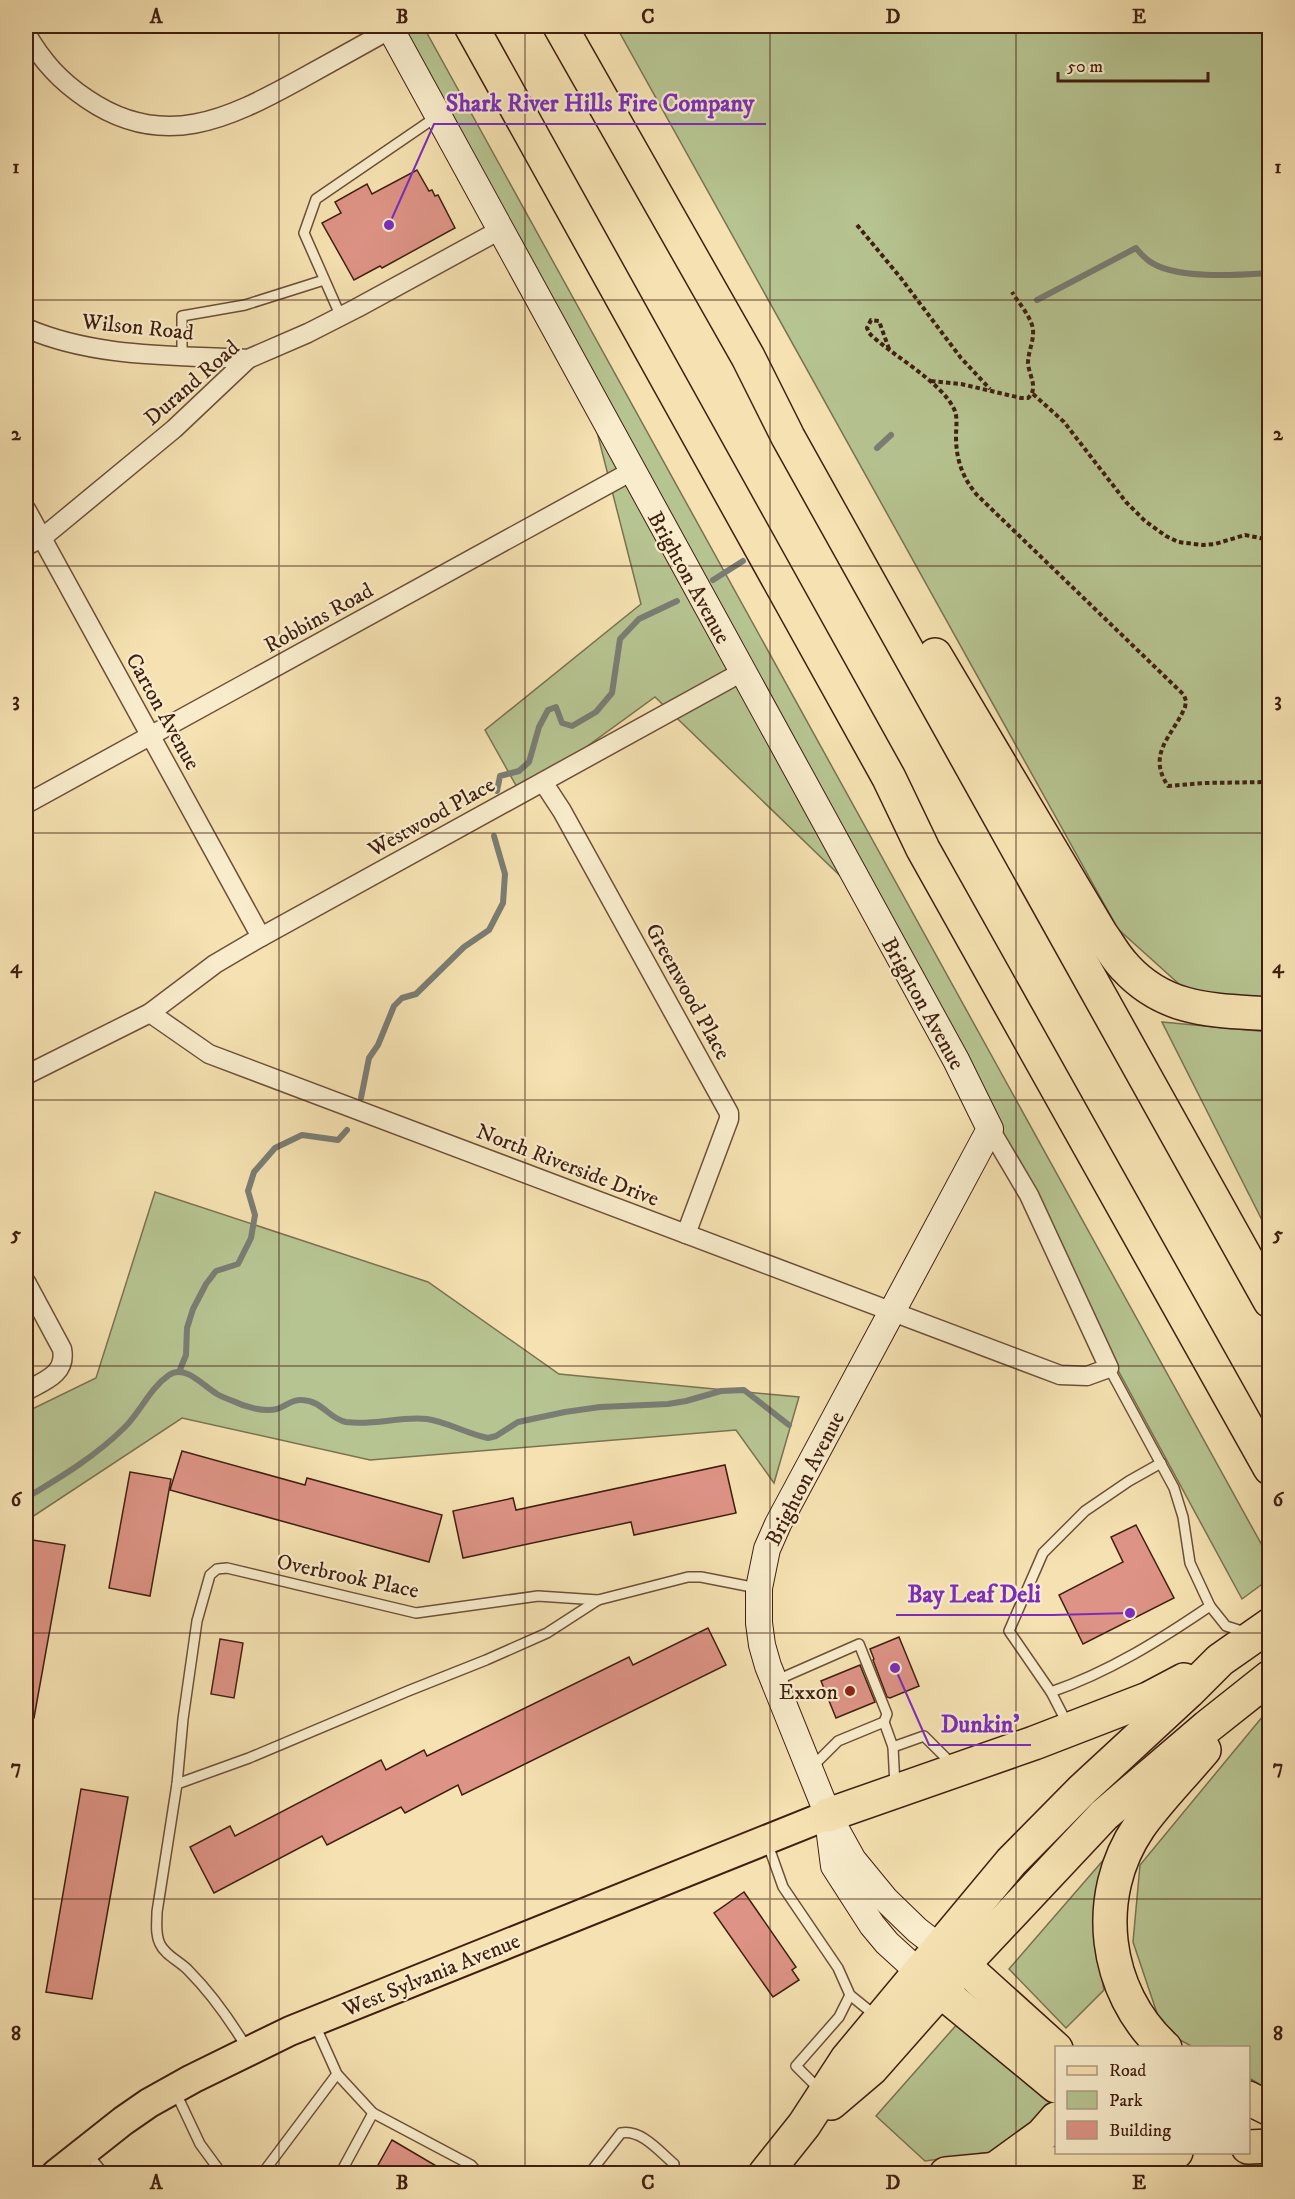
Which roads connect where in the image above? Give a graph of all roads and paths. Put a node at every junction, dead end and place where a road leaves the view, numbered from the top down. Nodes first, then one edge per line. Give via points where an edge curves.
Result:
1 (471, 26) edge
2 (560, 26) edge
3 (390, 27) edge
4 (26, 33) edge
5 (438, 116) junction
6 (857, 225) dead end
7 (500, 230) junction
8 (324, 280) junction
9 (1012, 292) dead end
10 (341, 316) junction
11 (26, 328) edge
12 (889, 349) junction
13 (182, 355) junction
14 (748, 357) junction
15 (248, 359) junction
16 (930, 381) junction
17 (991, 389) junction
18 (1033, 393) junction
19 (632, 471) junction
20 (26, 509) edge
21 (1269, 540) edge
22 (34, 542) edge
23 (742, 672) junction
24 (150, 736) junction
25 (543, 782) junction
26 (1269, 782) edge
27 (26, 804) edge
28 (261, 937) junction
29 (150, 1013) junction
30 (1269, 1014) edge
31 (26, 1075) edge
32 (990, 1129) junction
33 (686, 1234) junction
34 (26, 1282) edge
35 (1269, 1301) edge
36 (892, 1311) junction
37 (1108, 1368) junction
38 (26, 1391) edge
39 (1161, 1463) junction
40 (1269, 1468) edge
41 (759, 1588) junction
42 (598, 1600) junction
43 (1209, 1606) junction
44 (1262, 1630) edge
45 (1220, 1660) junction
46 (774, 1681) junction
47 (1261, 1684) edge
48 (1052, 1692) junction
49 (884, 1722) junction
50 (1070, 1729) junction
51 (893, 1747) junction
52 (810, 1770) junction
53 (958, 1770) junction
54 (177, 1784) junction
55 (895, 1791) junction
56 (828, 1815) junction
57 (766, 1839) junction
58 (951, 1956) junction
59 (929, 1982) junction
60 (850, 1995) junction
61 (880, 2019) junction
62 (314, 2021) junction
63 (1163, 2046) edge
64 (1055, 2048) edge
65 (248, 2050) junction
66 (337, 2074) junction
67 (1055, 2085) edge
68 (174, 2089) junction
69 (824, 2094) junction
70 (1250, 2099) edge
71 (1269, 2109) edge
72 (1250, 2112) edge
73 (373, 2113) junction
74 (1055, 2120) edge
75 (804, 2125) junction
76 (1269, 2146) edge
77 (1250, 2147) edge
78 (85, 2151) junction
79 (1156, 2154) edge
80 (995, 2169) junction
81 (56, 2174) edge
82 (104, 2174) edge
83 (222, 2174) edge
84 (262, 2174) edge
85 (340, 2174) edge
86 (478, 2174) edge
87 (589, 2174) edge
88 (674, 2174) edge
89 (765, 2174) edge
90 (946, 2174) edge

1 - 40 highway via 890,778 923,849
2 - 14 highway
3 - 4 street via 258,103 202,123 165,126 141,123 101,109 66,86 38,54
3 - 5 street, Brighton Avenue
5 - 7 street, Brighton Avenue
5 - 8 lane via 316,199 304,233
6 - 17 path via 961,358
7 - 10 street, Durand Road
7 - 19 street, Brighton Avenue
8 - 10 lane
8 - 13 lane via 245,305 182,316
9 - 18 path via 1033,331 1028,360
10 - 15 street, Durand Road
11 - 13 street, Wilson Road via 87,347
12 - 12 path via 869,333 871,320 882,325
12 - 16 path
13 - 15 street, Wilson Road
14 - 30 highway via 799,427 1101,934 1124,966 1154,992 1194,1008
14 - 35 highway via 788,437
15 - 22 street, Durand Road via 174,429
16 - 17 path
16 - 26 path via 955,410 957,458 971,488 1184,695 1185,707 1159,757 1168,786
17 - 18 path via 1021,398
18 - 21 path via 1064,423 1126,502 1166,536 1203,545 1245,535
19 - 23 street, Brighton Avenue
19 - 24 street, Robbins Road
20 - 22 street, Carton Avenue
22 - 24 street, Carton Avenue
23 - 25 street, Westwood Place
23 - 32 street, Brighton Avenue via 956,1060
24 - 27 street, Robbins Road
24 - 28 street, Carton Avenue
25 - 28 street, Westwood Place
25 - 33 street, Greenwood Place via 729,1113
28 - 29 street, Westwood Place via 215,964
29 - 31 street
29 - 33 street, North Riverside Drive via 209,1054
32 - 36 street, Brighton Avenue
32 - 37 street, Brighton Avenue via 1029,1195
33 - 36 street, North Riverside Drive
34 - 38 street via 63,1356 54,1376
36 - 37 street, North Riverside Drive via 1060,1376 1087,1376
36 - 41 street, Brighton Avenue via 778,1524 767,1549
37 - 39 lane
39 - 43 lane via 1174,1488 1190,1563
39 - 48 lane via 1085,1511 1042,1553 1009,1631
41 - 42 lane, Overbrook Place via 688,1577
41 - 46 street, Brighton Avenue via 762,1645
42 - 54 lane via 547,1633 486,1660
42 - 54 lane, Overbrook Place via 538,1596 416,1612 227,1568 217,1569 210,1575 197,1620
43 - 44 lane via 1226,1626
43 - 48 lane via 1113,1666
44 - 45 highway
45 - 50 highway via 1148,1699
45 - 58 highway via 1027,1846
46 - 49 lane via 859,1644 887,1714
46 - 52 street, Brighton Avenue
47 - 58 highway via 1104,1815
47 - 63 highway via 1139,1827 1124,1854 1113,1887 1110,1944 1116,1971 1140,2020
48 - 50 lane
49 - 51 lane
49 - 52 lane via 838,1741
50 - 53 highway
51 - 53 lane via 924,1736
51 - 55 lane
52 - 56 street, Brighton Avenue
53 - 55 highway
54 - 65 lane via 157,1912 159,1943 189,1970 227,2016
55 - 56 highway
56 - 57 main road, West Sylvania Avenue
56 - 58 street, Brighton Avenue via 853,1860 885,1899
56 - 59 street, Brighton Avenue via 834,1866 886,1943
57 - 60 lane via 783,1887 838,1968
57 - 62 main road, West Sylvania Avenue
58 - 59 highway
58 - 64 highway
59 - 61 highway
59 - 67 highway
59 - 75 highway via 871,2069
60 - 61 lane
60 - 69 lane via 839,2017 796,2066
61 - 69 highway
62 - 65 main road, West Sylvania Avenue
62 - 66 lane
65 - 68 main road, West Sylvania Avenue
66 - 73 lane
66 - 84 lane
68 - 78 main road, West Sylvania Avenue
68 - 83 lane via 200,2144
69 - 75 highway
70 - 71 highway
71 - 72 highway
73 - 85 lane
73 - 86 lane via 471,2165
74 - 80 highway via 1042,2135
75 - 89 highway
76 - 77 highway
78 - 81 main road, West Sylvania Avenue
78 - 82 lane
79 - 80 highway
80 - 90 highway
87 - 88 lane via 621,2133 630,2132 638,2134 674,2164

